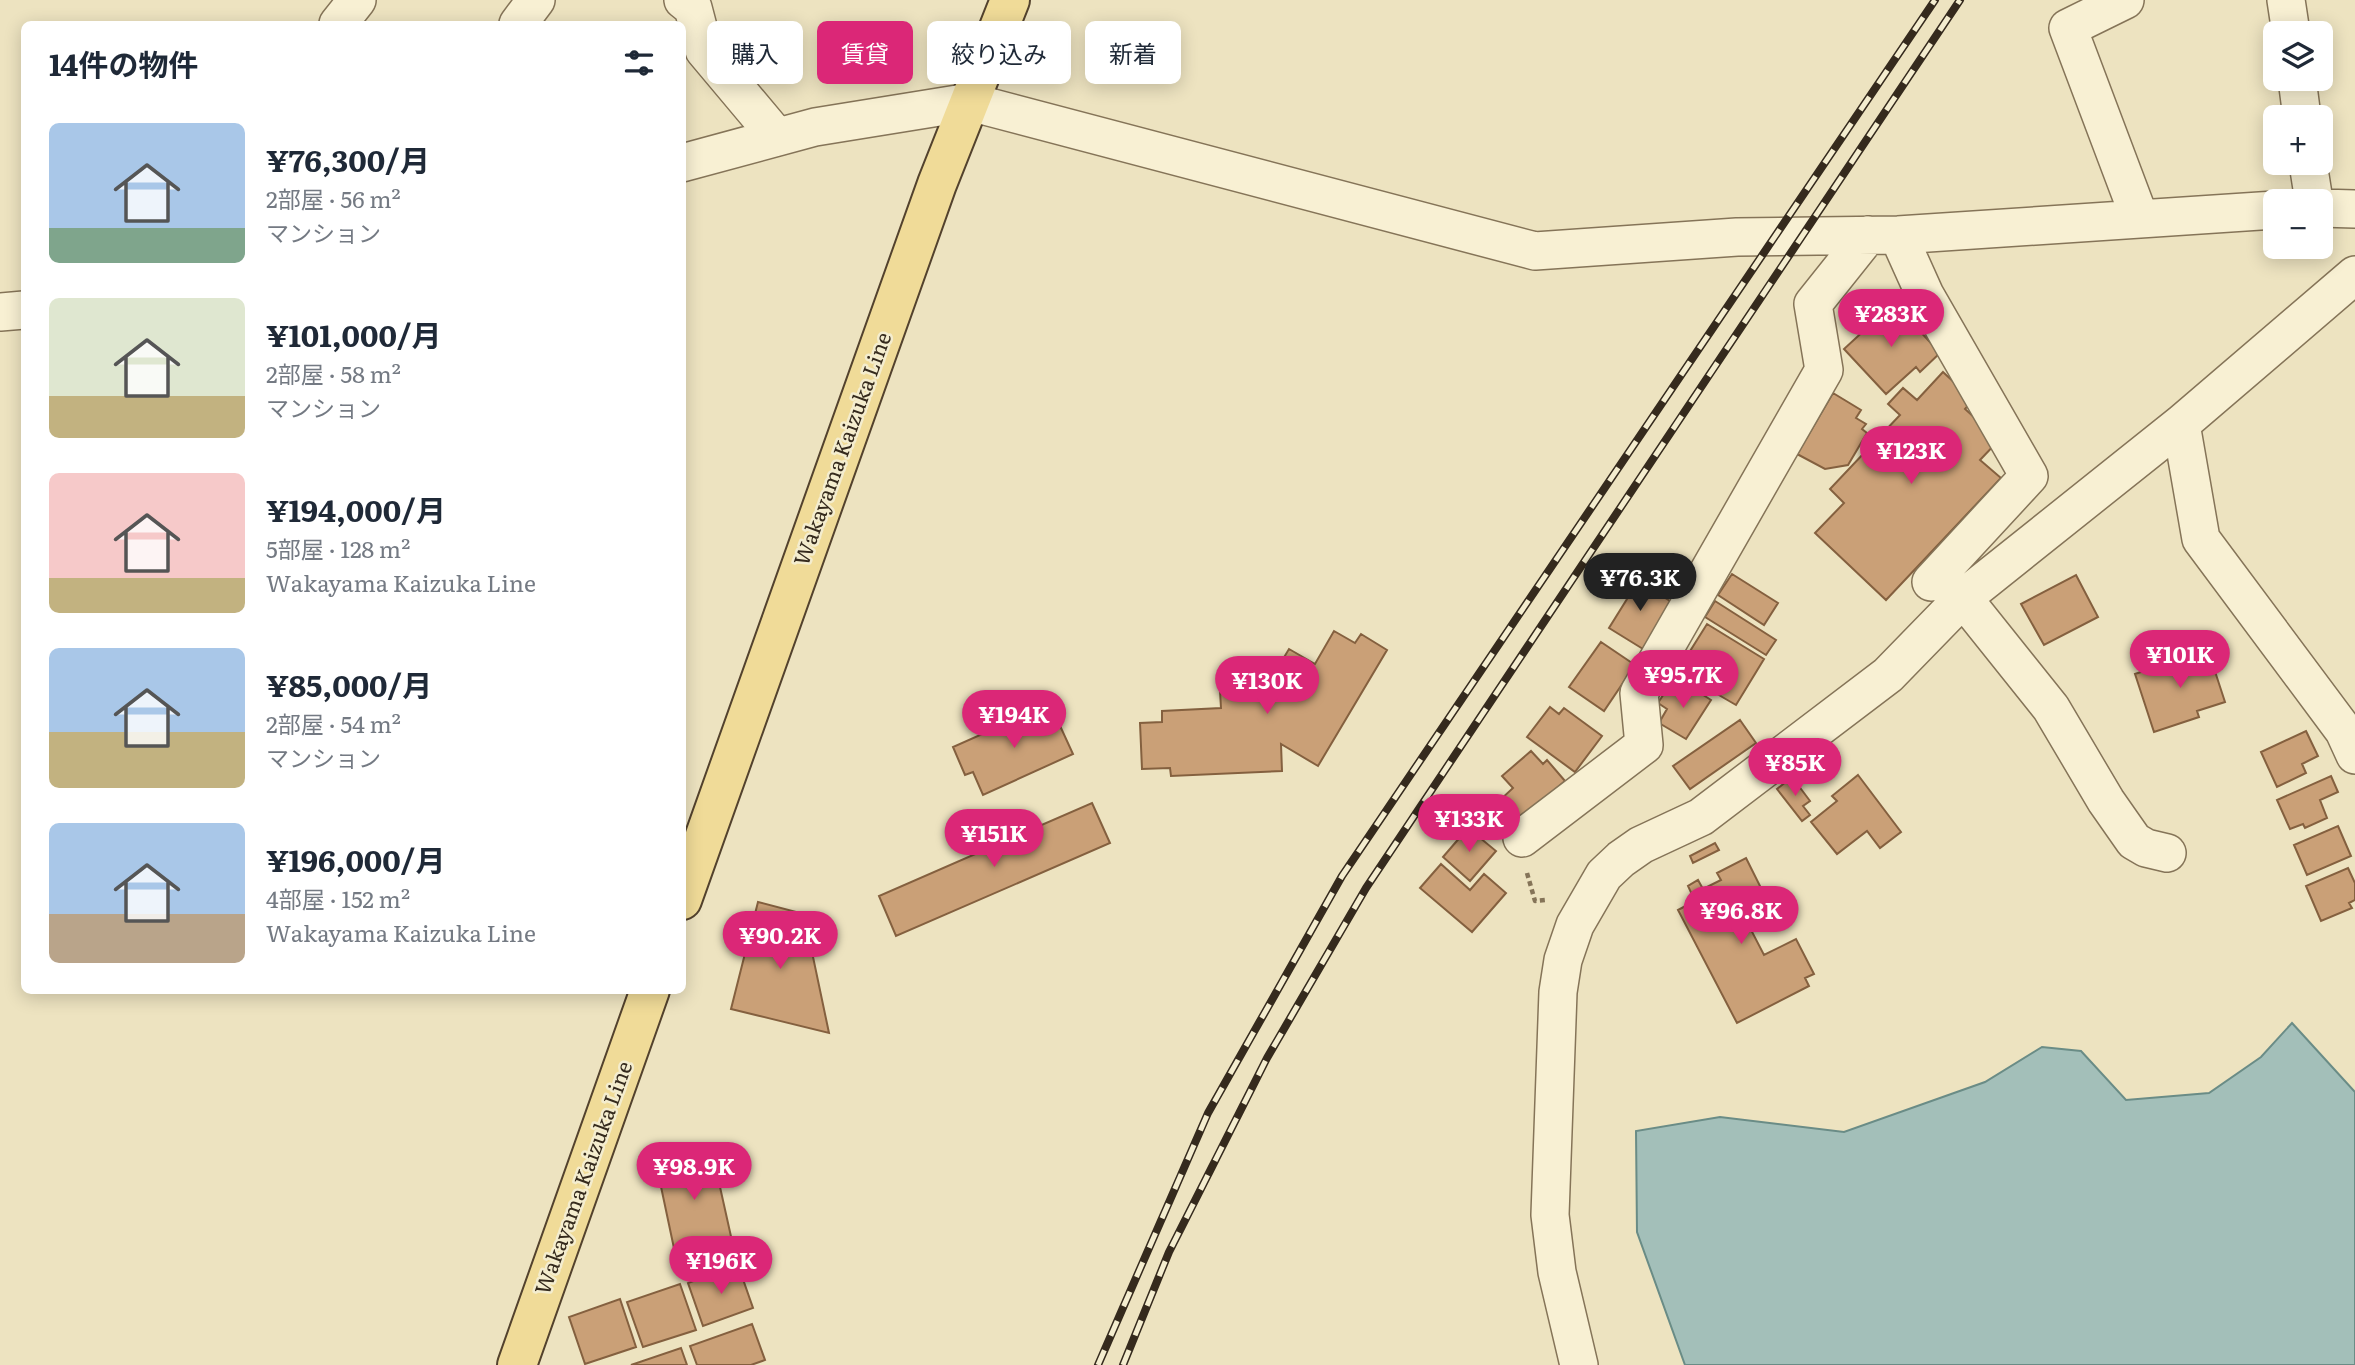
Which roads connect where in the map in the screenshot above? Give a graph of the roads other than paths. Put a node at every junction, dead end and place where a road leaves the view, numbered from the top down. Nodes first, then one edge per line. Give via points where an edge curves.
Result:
1 (356, 0) edge
2 (536, 0) edge
3 (683, 0) edge
4 (1010, 0) edge
5 (2125, 0) edge
6 (2286, 0) edge
7 (340, 21) edge
8 (520, 21) edge
9 (2289, 21) edge
10 (970, 102) junction
11 (777, 137) junction
12 (686, 162) edge
13 (2333, 208) edge
14 (2355, 209) edge
15 (2263, 211) edge
16 (2140, 219) junction
17 (1883, 235) junction
18 (2354, 277) edge
19 (21, 310) edge
20 (0, 312) edge
21 (2181, 424) junction
22 (1931, 582) dead end
23 (1963, 598) junction
24 (2355, 755) edge
25 (1522, 838) road end
26 (2167, 853) dead end
27 (686, 889) edge
28 (649, 994) edge
29 (517, 1365) edge
30 (1579, 1365) edge

1 - 7 street
2 - 8 street
3 - 11 street via 693,8 704,50
4 - 10 main road, Wakayama Kaizuka Line
5 - 16 street via 2068,28
6 - 9 street
10 - 11 street
10 - 17 street via 1535,251 1737,237
10 - 27 main road, Wakayama Kaizuka Line
11 - 12 street
13 - 14 street
15 - 16 street
16 - 17 street
17 - 22 street via 1925,295 2029,476
17 - 25 street via 1813,304 1824,370 1639,694 1644,745
18 - 21 street
19 - 20 street
21 - 23 street
21 - 24 street via 2201,539 2344,732
23 - 26 street via 2051,708 2134,841
23 - 30 street via 1888,675 1789,751 1701,817 1621,859 1604,875 1575,925 1558,992 1549,1186 1557,1272
28 - 29 main road, Wakayama Kaizuka Line

